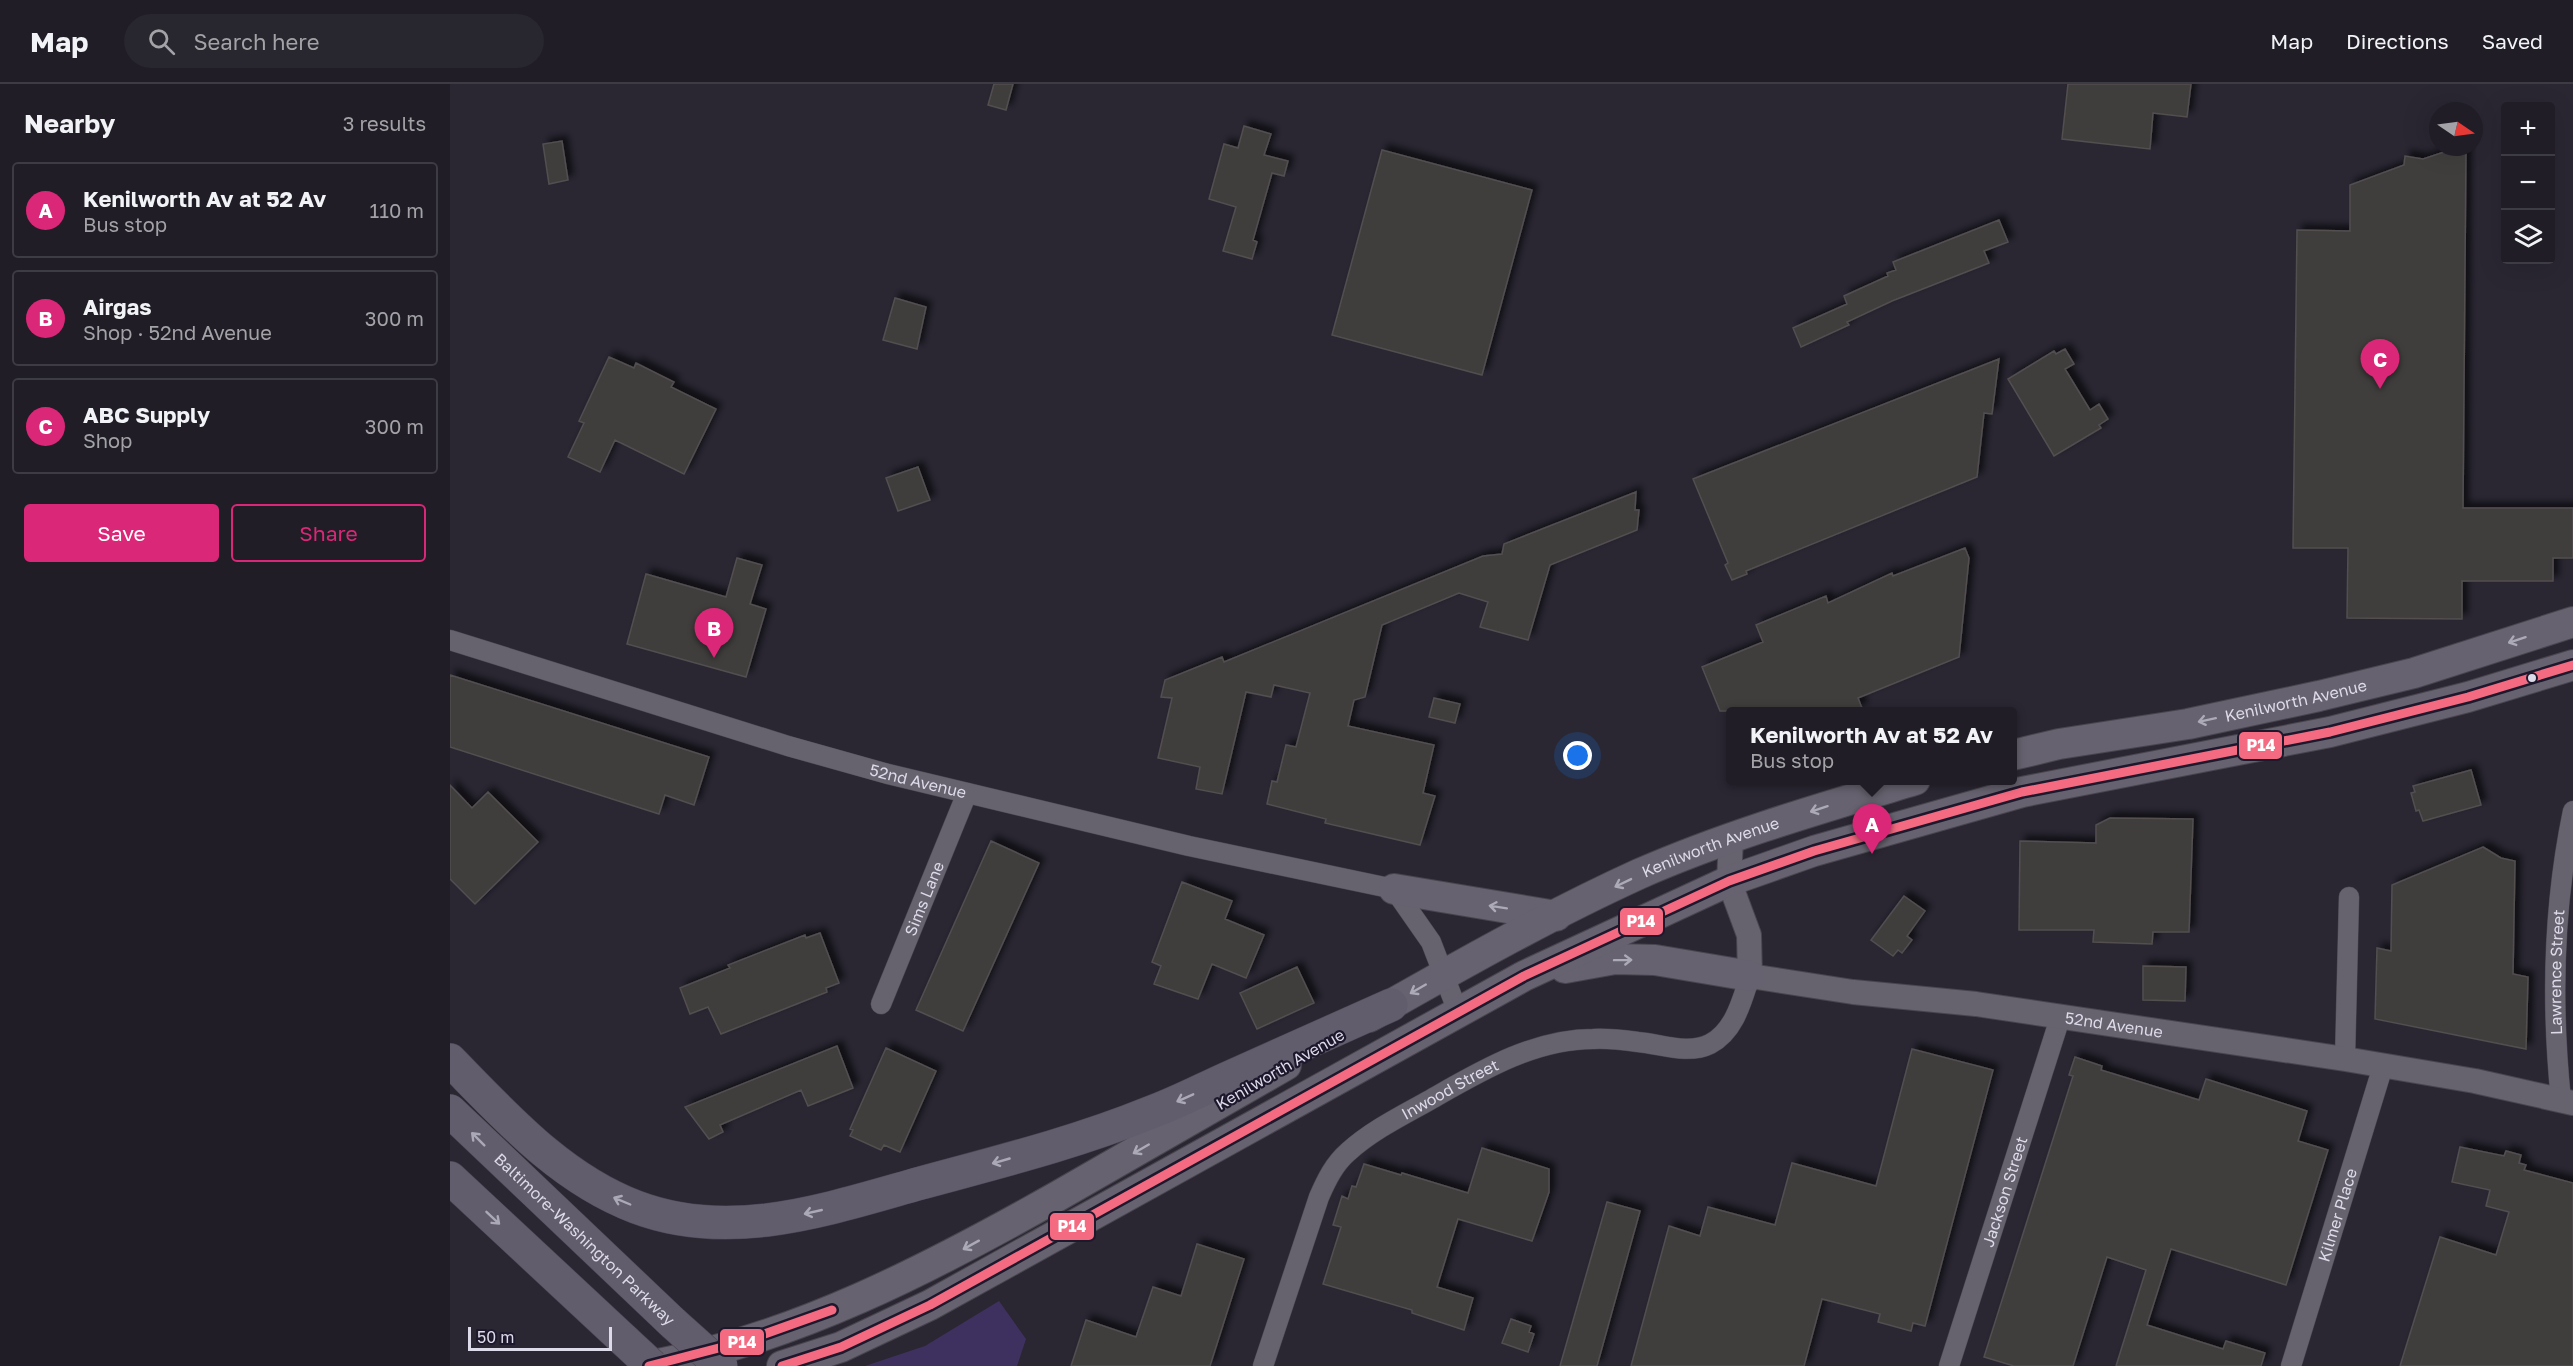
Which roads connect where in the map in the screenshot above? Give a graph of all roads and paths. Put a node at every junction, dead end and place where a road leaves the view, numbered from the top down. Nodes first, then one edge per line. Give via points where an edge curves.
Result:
1 (2573, 622) edge
2 (450, 640) edge
3 (2573, 665) edge
4 (2017, 754) edge
5 (1899, 785) edge
6 (967, 793) junction
7 (2573, 811) edge
8 (1731, 839) junction
9 (1729, 881) junction
10 (1394, 890) junction
11 (2349, 897) dead end
12 (1556, 916) junction
13 (1444, 974) junction
14 (1524, 975) junction
15 (1750, 975) junction
16 (880, 1005) dead end
17 (1391, 1005) junction
18 (1458, 1012) junction
19 (2060, 1018) junction
20 (2345, 1059) junction
21 (450, 1060) edge
22 (2383, 1066) junction
23 (2567, 1101) edge
24 (450, 1111) edge
25 (450, 1178) edge
26 (651, 1366) edge
27 (721, 1366) edge
28 (782, 1366) edge
29 (1263, 1366) edge
30 (1949, 1366) edge
31 (2291, 1366) edge

1 -> 4 main road, Kenilworth Avenue via 2414,673 2319,696
2 - 6 street, 52nd Avenue via 788,746
3 - 9 main road via 2330,732 2022,792 1814,851
5 -> 8 main road, Kenilworth Avenue
6 - 10 street, 52nd Avenue
6 - 16 street, Sims Lane
7 - 23 street, Lawrence Street via 2562,864 2554,971 2556,1046
8 - 9 street
8 -> 12 main road, Kenilworth Avenue via 1640,874
9 - 14 main road
9 - 15 street via 1749,935
12 -> 10 main road
10 - 13 street via 1417,918
11 - 20 street
12 - 13 main road, Kenilworth Avenue
13 -> 17 main road, Kenilworth Avenue
13 - 18 street
14 -> 15 main road via 1616,959 1655,960
14 - 18 main road
15 - 19 street, 52nd Avenue
15 - 29 street, Inwood Street via 1733,1020 1723,1035 1710,1044 1677,1048 1592,1039 1556,1043 1474,1075 1375,1131 1347,1153 1330,1172 1319,1197
17 -> 21 highway via 1150,1113 1062,1144 836,1207 741,1224 662,1215 594,1188 527,1137
17 -> 26 main road, Kenilworth Avenue via 945,1259 798,1324
18 - 28 main road via 930,1305 841,1347
19 - 20 street, 52nd Avenue
19 - 30 street, Jackson Street
20 - 22 street, 52nd Avenue
22 - 23 street, 52nd Avenue
22 - 31 street, Kilmer Place
27 -> 24 highway, Baltimore-Washington Parkway, bridge
25 -> 26 highway, bridge

